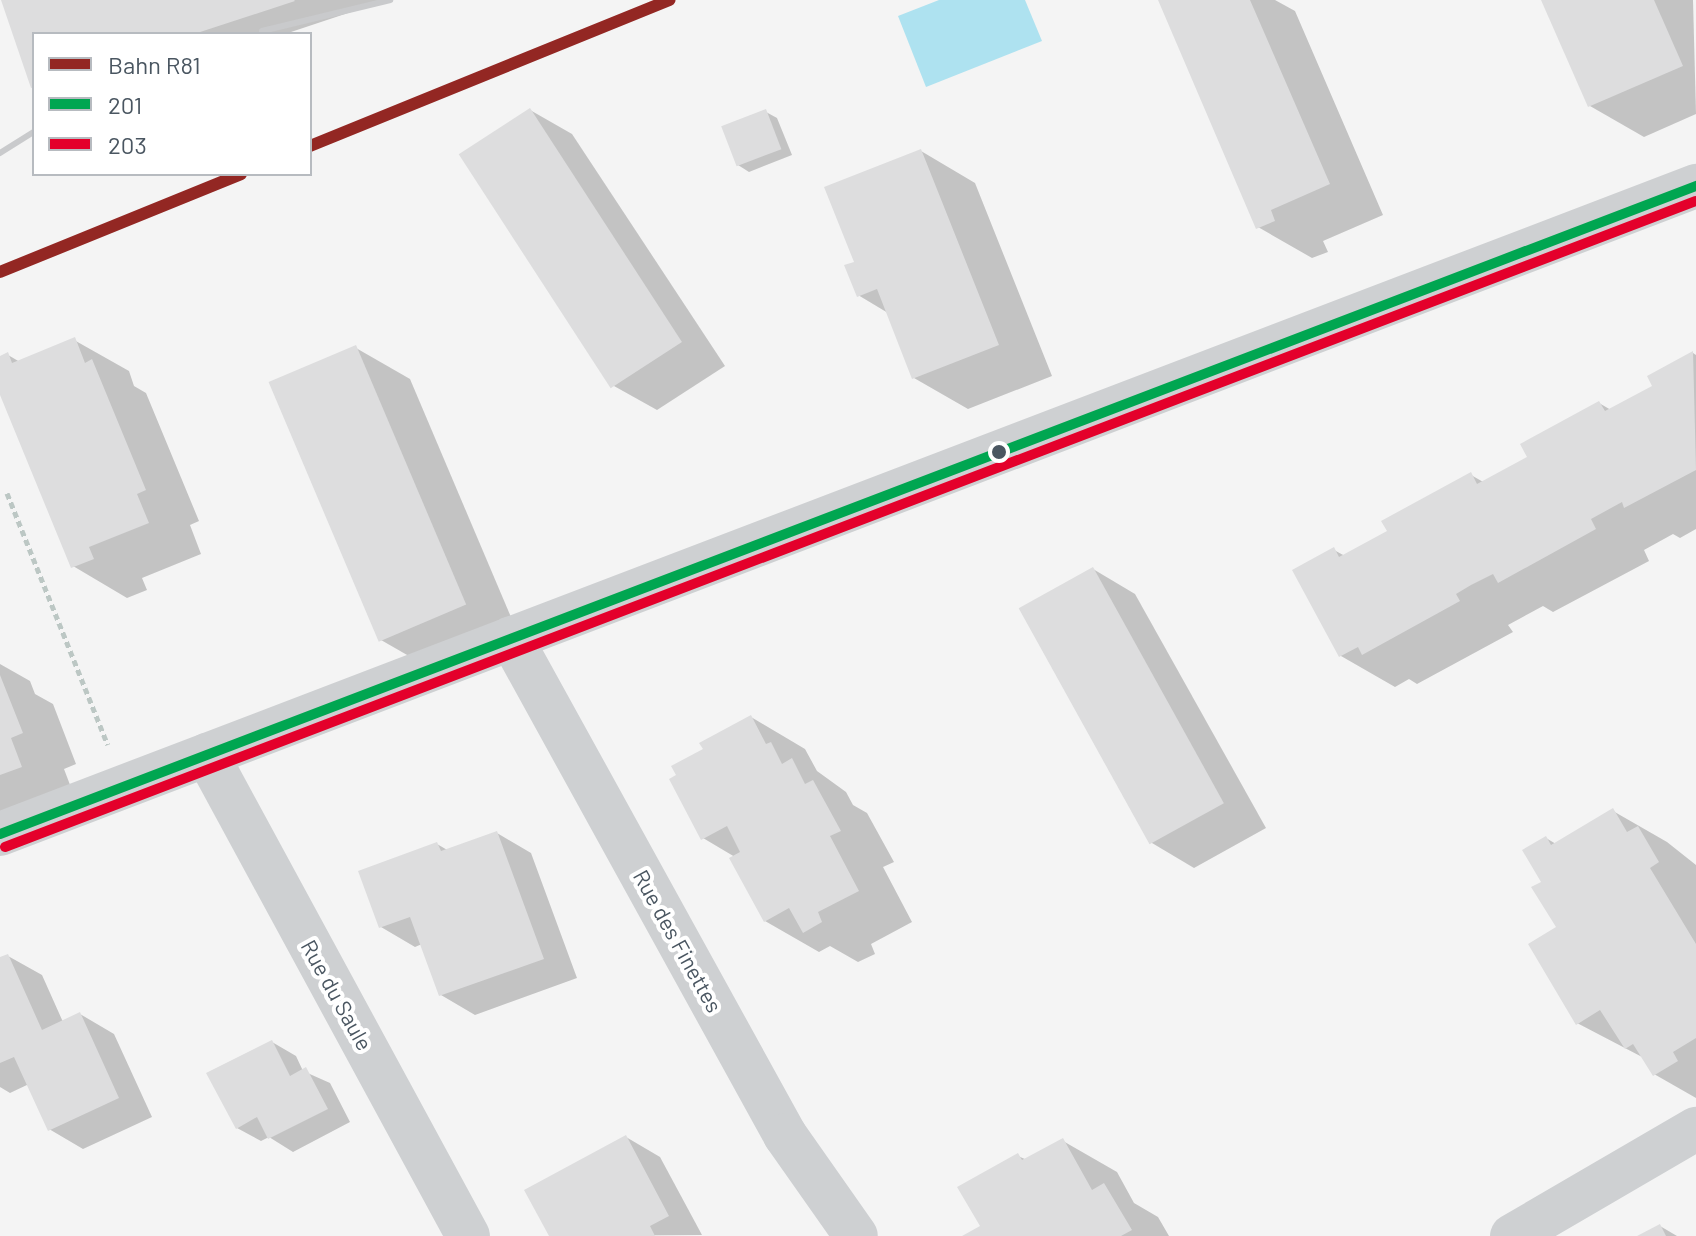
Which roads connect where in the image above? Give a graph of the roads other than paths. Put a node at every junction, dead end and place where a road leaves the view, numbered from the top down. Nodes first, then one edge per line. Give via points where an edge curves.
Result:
1 (1696, 186) edge
2 (511, 638) junction
3 (207, 755) junction
4 (0, 834) edge
5 (1696, 1129) edge
6 (468, 1236) edge
7 (856, 1236) edge
8 (1512, 1236) edge

1 - 2 street
2 - 3 street
2 - 7 street, Rue des Finettes via 785,1135
3 - 4 street
3 - 6 street, Rue du Saule
5 - 8 street

